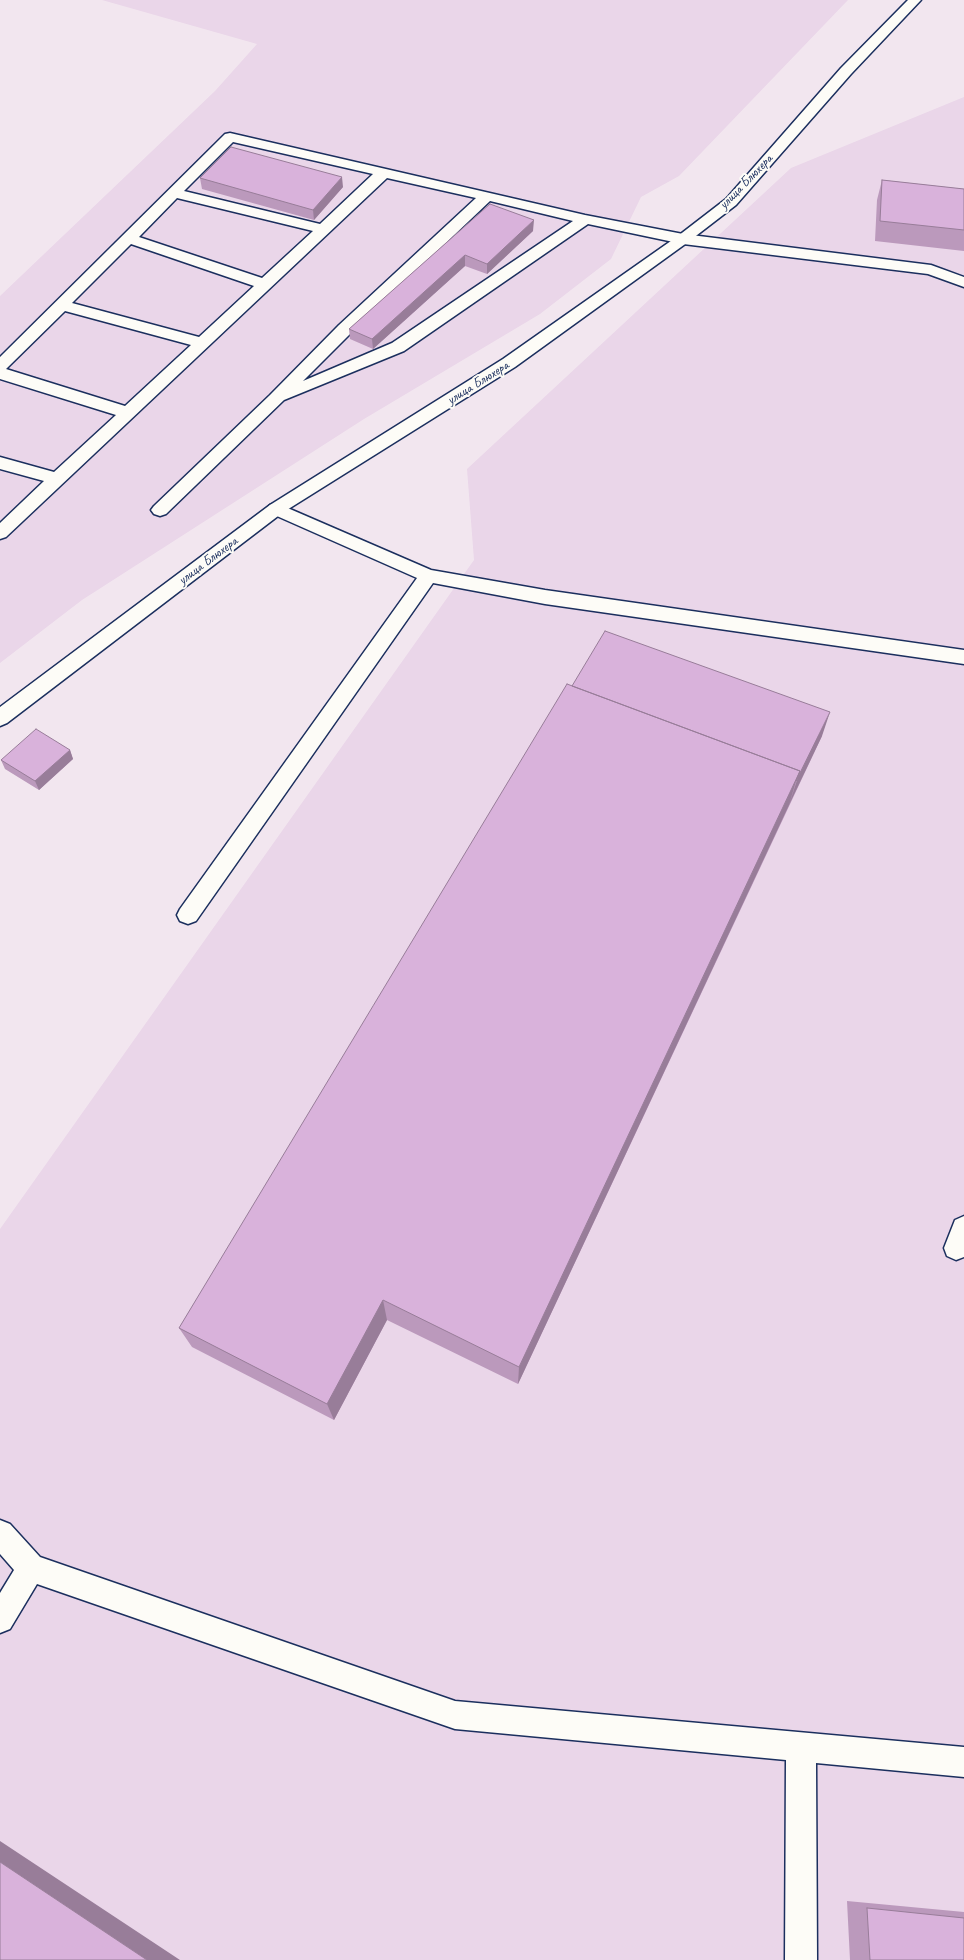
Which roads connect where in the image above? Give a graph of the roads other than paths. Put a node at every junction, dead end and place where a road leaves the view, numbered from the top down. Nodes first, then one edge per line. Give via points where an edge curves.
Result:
1 (915, 0) edge
2 (383, 173) junction
3 (174, 193) junction
4 (486, 197) junction
5 (585, 219) junction
6 (323, 229) junction
7 (128, 238) junction
8 (683, 239) junction
9 (964, 282) edge
10 (264, 284) junction
11 (62, 305) junction
12 (203, 342) junction
13 (0, 366) edge
14 (0, 373) edge
15 (276, 399) junction
16 (128, 413) junction
17 (0, 463) edge
18 (57, 479) junction
19 (276, 509) junction
20 (160, 510) dead end
21 (0, 533) edge
22 (428, 576) junction
23 (964, 657) edge
24 (0, 718) edge
25 (188, 915) dead end
26 (0, 1534) edge
27 (31, 1568) junction
28 (0, 1619) edge
29 (801, 1747) junction
30 (964, 1762) edge
31 (801, 1960) edge

1 - 8 street, улица Блюхера via 846,71 731,202
2 - 3 street via 230,138
2 - 4 street
2 - 6 street
3 - 6 street
3 - 7 street
4 - 5 street
4 - 15 street via 345,329
5 - 8 street
5 - 15 street via 398,347
6 - 10 street
7 - 10 street
7 - 11 street
8 - 9 street via 931,270
8 - 19 street, улица Блюхера via 509,363
10 - 12 street
11 - 12 street
11 - 13 street
12 - 16 street
14 - 16 street
15 - 20 street
16 - 18 street
17 - 18 street
18 - 21 street
19 - 22 street
19 - 24 street, улица Блюхера
22 - 23 street via 545,597
22 - 25 street
26 - 27 street
27 - 28 street
27 - 29 street via 455,1715
29 - 30 street
29 - 31 street

